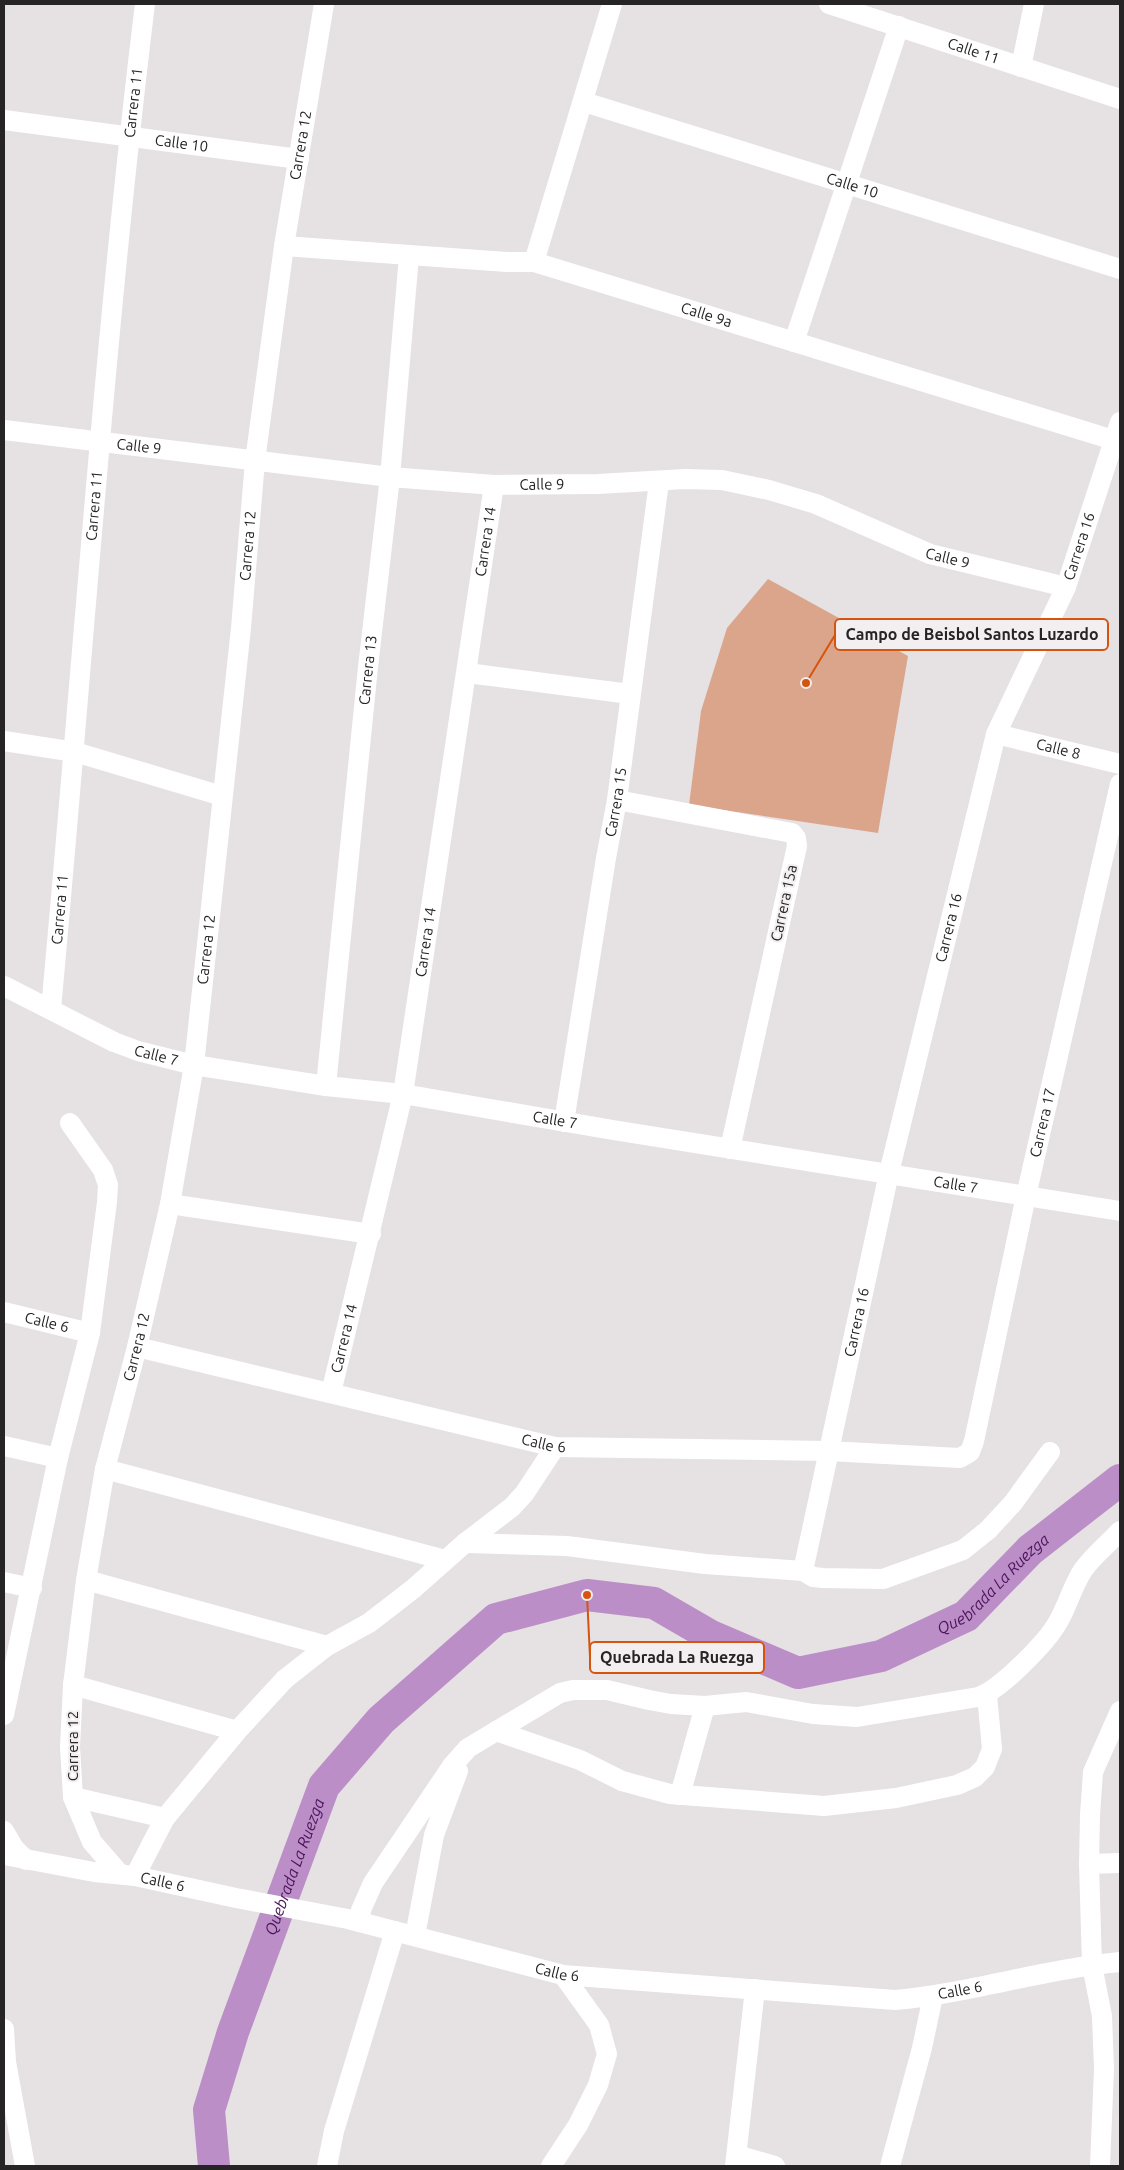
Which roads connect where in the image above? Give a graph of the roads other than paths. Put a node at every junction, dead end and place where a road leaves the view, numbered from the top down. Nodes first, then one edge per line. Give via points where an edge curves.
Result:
1 (145, 4) edge
2 (324, 4) edge
3 (612, 4) edge
4 (829, 4) edge
5 (1034, 4) edge
6 (899, 26) junction
7 (1021, 67) junction
8 (1120, 99) edge
9 (584, 102) junction
10 (4, 120) edge
11 (128, 137) junction
12 (299, 159) junction
13 (846, 183) junction
14 (284, 246) junction
15 (409, 256) junction
16 (534, 262) junction
17 (1120, 269) edge
18 (794, 342) junction
19 (4, 430) edge
20 (1118, 434) edge
21 (98, 443) junction
22 (255, 461) junction
23 (390, 477) junction
24 (659, 482) junction
25 (494, 485) junction
26 (1066, 587) junction
27 (467, 673) junction
28 (630, 694) junction
29 (996, 734) junction
30 (4, 741) edge
31 (74, 752) junction
32 (1120, 764) edge
33 (1120, 784) edge
34 (222, 796) junction
35 (617, 800) junction
36 (4, 986) edge
37 (51, 1009) junction
38 (194, 1065) junction
39 (326, 1086) junction
40 (403, 1094) junction
41 (564, 1122) junction
42 (70, 1123) dead end
43 (730, 1149) junction
44 (889, 1174) junction
45 (1026, 1196) junction
46 (170, 1204) junction
47 (1120, 1212) edge
48 (371, 1234) junction
49 (4, 1312) edge
50 (90, 1333) junction
51 (138, 1347) junction
52 (331, 1393) junction
53 (4, 1446) edge
54 (555, 1447) junction
55 (828, 1450) junction
56 (1050, 1452) dead end
57 (58, 1458) junction
58 (960, 1458) joint
59 (105, 1469) junction
60 (1120, 1532) edge
61 (464, 1543) junction
62 (445, 1560) junction
63 (803, 1571) junction
64 (86, 1580) junction
65 (4, 1582) edge
66 (32, 1588) junction
67 (327, 1646) junction
68 (73, 1685) junction
69 (986, 1694) junction
70 (705, 1706) junction
71 (1120, 1712) edge
72 (4, 1715) edge
73 (237, 1731) junction
74 (496, 1731) junction
75 (468, 1748) junction
76 (680, 1795) junction
77 (73, 1797) junction
78 (165, 1818) junction
79 (4, 1830) edge
80 (4, 1855) edge
81 (26, 1860) junction
82 (1120, 1863) edge
83 (1088, 1864) junction
84 (128, 1875) junction
85 (354, 1920) junction
86 (394, 1931) junction
87 (415, 1936) junction
88 (1120, 1962) edge
89 (1092, 1965) junction
90 (563, 1975) junction
91 (755, 1989) junction
92 (933, 1996) junction
93 (4, 2029) edge
94 (5, 2062) edge
95 (736, 2161) edge
96 (25, 2166) edge
97 (327, 2166) edge
98 (552, 2166) edge
99 (775, 2166) edge
100 (890, 2166) edge
101 (1100, 2166) edge

1 - 11 street, Carrera 11
2 - 12 street, Carrera 12
3 - 9 street
4 - 6 street, Calle 11
5 - 7 street
6 - 7 street, Calle 11
6 - 13 street
7 - 8 street, Calle 11
9 - 13 street, Calle 10
9 - 16 street
10 - 11 street, Calle 10
11 - 12 street, Calle 10
11 - 21 street, Carrera 11
12 - 14 street, Carrera 12
13 - 17 street, Calle 10
13 - 18 street
14 - 15 street, Calle 9a
14 - 22 street, Carrera 12
15 - 16 street, Calle 9a
15 - 23 street, Carrera 13
16 - 18 street, Calle 9a
18 - 20 street, Calle 9a
19 - 21 street, Calle 9
20 - 26 street, Carrera 16
21 - 22 street, Calle 9
21 - 31 street, Carrera 11
22 - 23 street, Calle 9
22 - 34 street, Carrera 12
23 - 25 street, Calle 9
23 - 39 street, Carrera 13
24 - 25 street, Calle 9
24 - 26 street, Calle 9 via 722,480 769,490 816,504 930,554
24 - 28 street, Carrera 15
25 - 27 street, Carrera 14
26 - 29 street, Carrera 16
27 - 28 street
27 - 40 street, Carrera 14
28 - 35 street, Carrera 15
29 - 32 street, Calle 8
29 - 44 street, Carrera 16
30 - 31 street
31 - 34 street
31 - 37 street, Carrera 11
33 - 45 street, Carrera 17
34 - 38 street, Carrera 12
35 - 41 street, Carrera 15
35 - 43 street, Carrera 15a via 792,833 796,838 797,846
36 - 37 street, Calle 7
37 - 38 street, Calle 7 via 114,1042
38 - 39 street, Calle 7
38 - 46 street, Carrera 12
39 - 40 street, Calle 7
40 - 41 street, Calle 7
40 - 48 street, Carrera 14
41 - 43 street, Calle 7
42 - 50 street via 103,1170 108,1185
43 - 44 street, Calle 7
44 - 45 street, Calle 7
44 - 55 street, Carrera 16
45 - 47 street, Calle 7
45 - 58 street, Carrera 17 via 974,1441 970,1452
46 - 48 street
46 - 51 street, Carrera 12
48 - 52 street, Carrera 14
49 - 50 street, Calle 6
50 - 57 street
51 - 52 street, Calle 6
51 - 59 street, Carrera 12
52 - 54 street, Calle 6
53 - 57 street
54 - 55 street, Calle 6
54 - 61 street via 512,1507
55 - 58 street, Calle 6
55 - 63 street, Carrera 16
56 - 63 street via 1014,1503 988,1530 962,1550 883,1579 823,1578
57 - 66 street
59 - 62 street
59 - 64 street, Carrera 12
60 - 69 street via 1084,1569 1048,1636 1006,1680
61 - 62 street
61 - 63 street via 567,1546 705,1564
62 - 67 street via 368,1623
64 - 67 street
64 - 68 street, Carrera 12
65 - 66 street
66 - 72 street
67 - 73 street via 284,1679
68 - 73 street
68 - 77 street, Carrera 12 via 70,1747
69 - 70 street via 857,1717 813,1714 746,1702
69 - 76 street via 992,1748 985,1767 975,1777 957,1785 896,1798 824,1806
70 - 74 street via 649,1700 607,1690 573,1690 560,1693
70 - 76 street
71 - 83 street via 1094,1772
73 - 78 street
74 - 75 street
74 - 76 street via 580,1760 622,1781
75 - 85 street via 440,1782 373,1883
75 - 87 street via 434,1835
77 - 78 street
77 - 84 street, Carrera 12 via 92,1842
78 - 84 street
79 - 81 street via 14,1848
80 - 81 street, Calle 6
81 - 84 street, Calle 6
82 - 83 street
83 - 89 street
84 - 85 street, Calle 6
85 - 86 street, Calle 6
86 - 87 street, Calle 6
86 - 97 street via 334,2131
87 - 90 street, Calle 6
88 - 89 street, Calle 6
89 - 92 street, Calle 6
89 - 101 street via 1102,2016 1104,2069
90 - 91 street, Calle 6
90 - 98 street via 599,2025 606,2054 598,2085
91 - 92 street, Calle 6 via 895,2000
91 - 95 street
92 - 100 street
93 - 94 street
94 - 96 street
95 - 99 street

